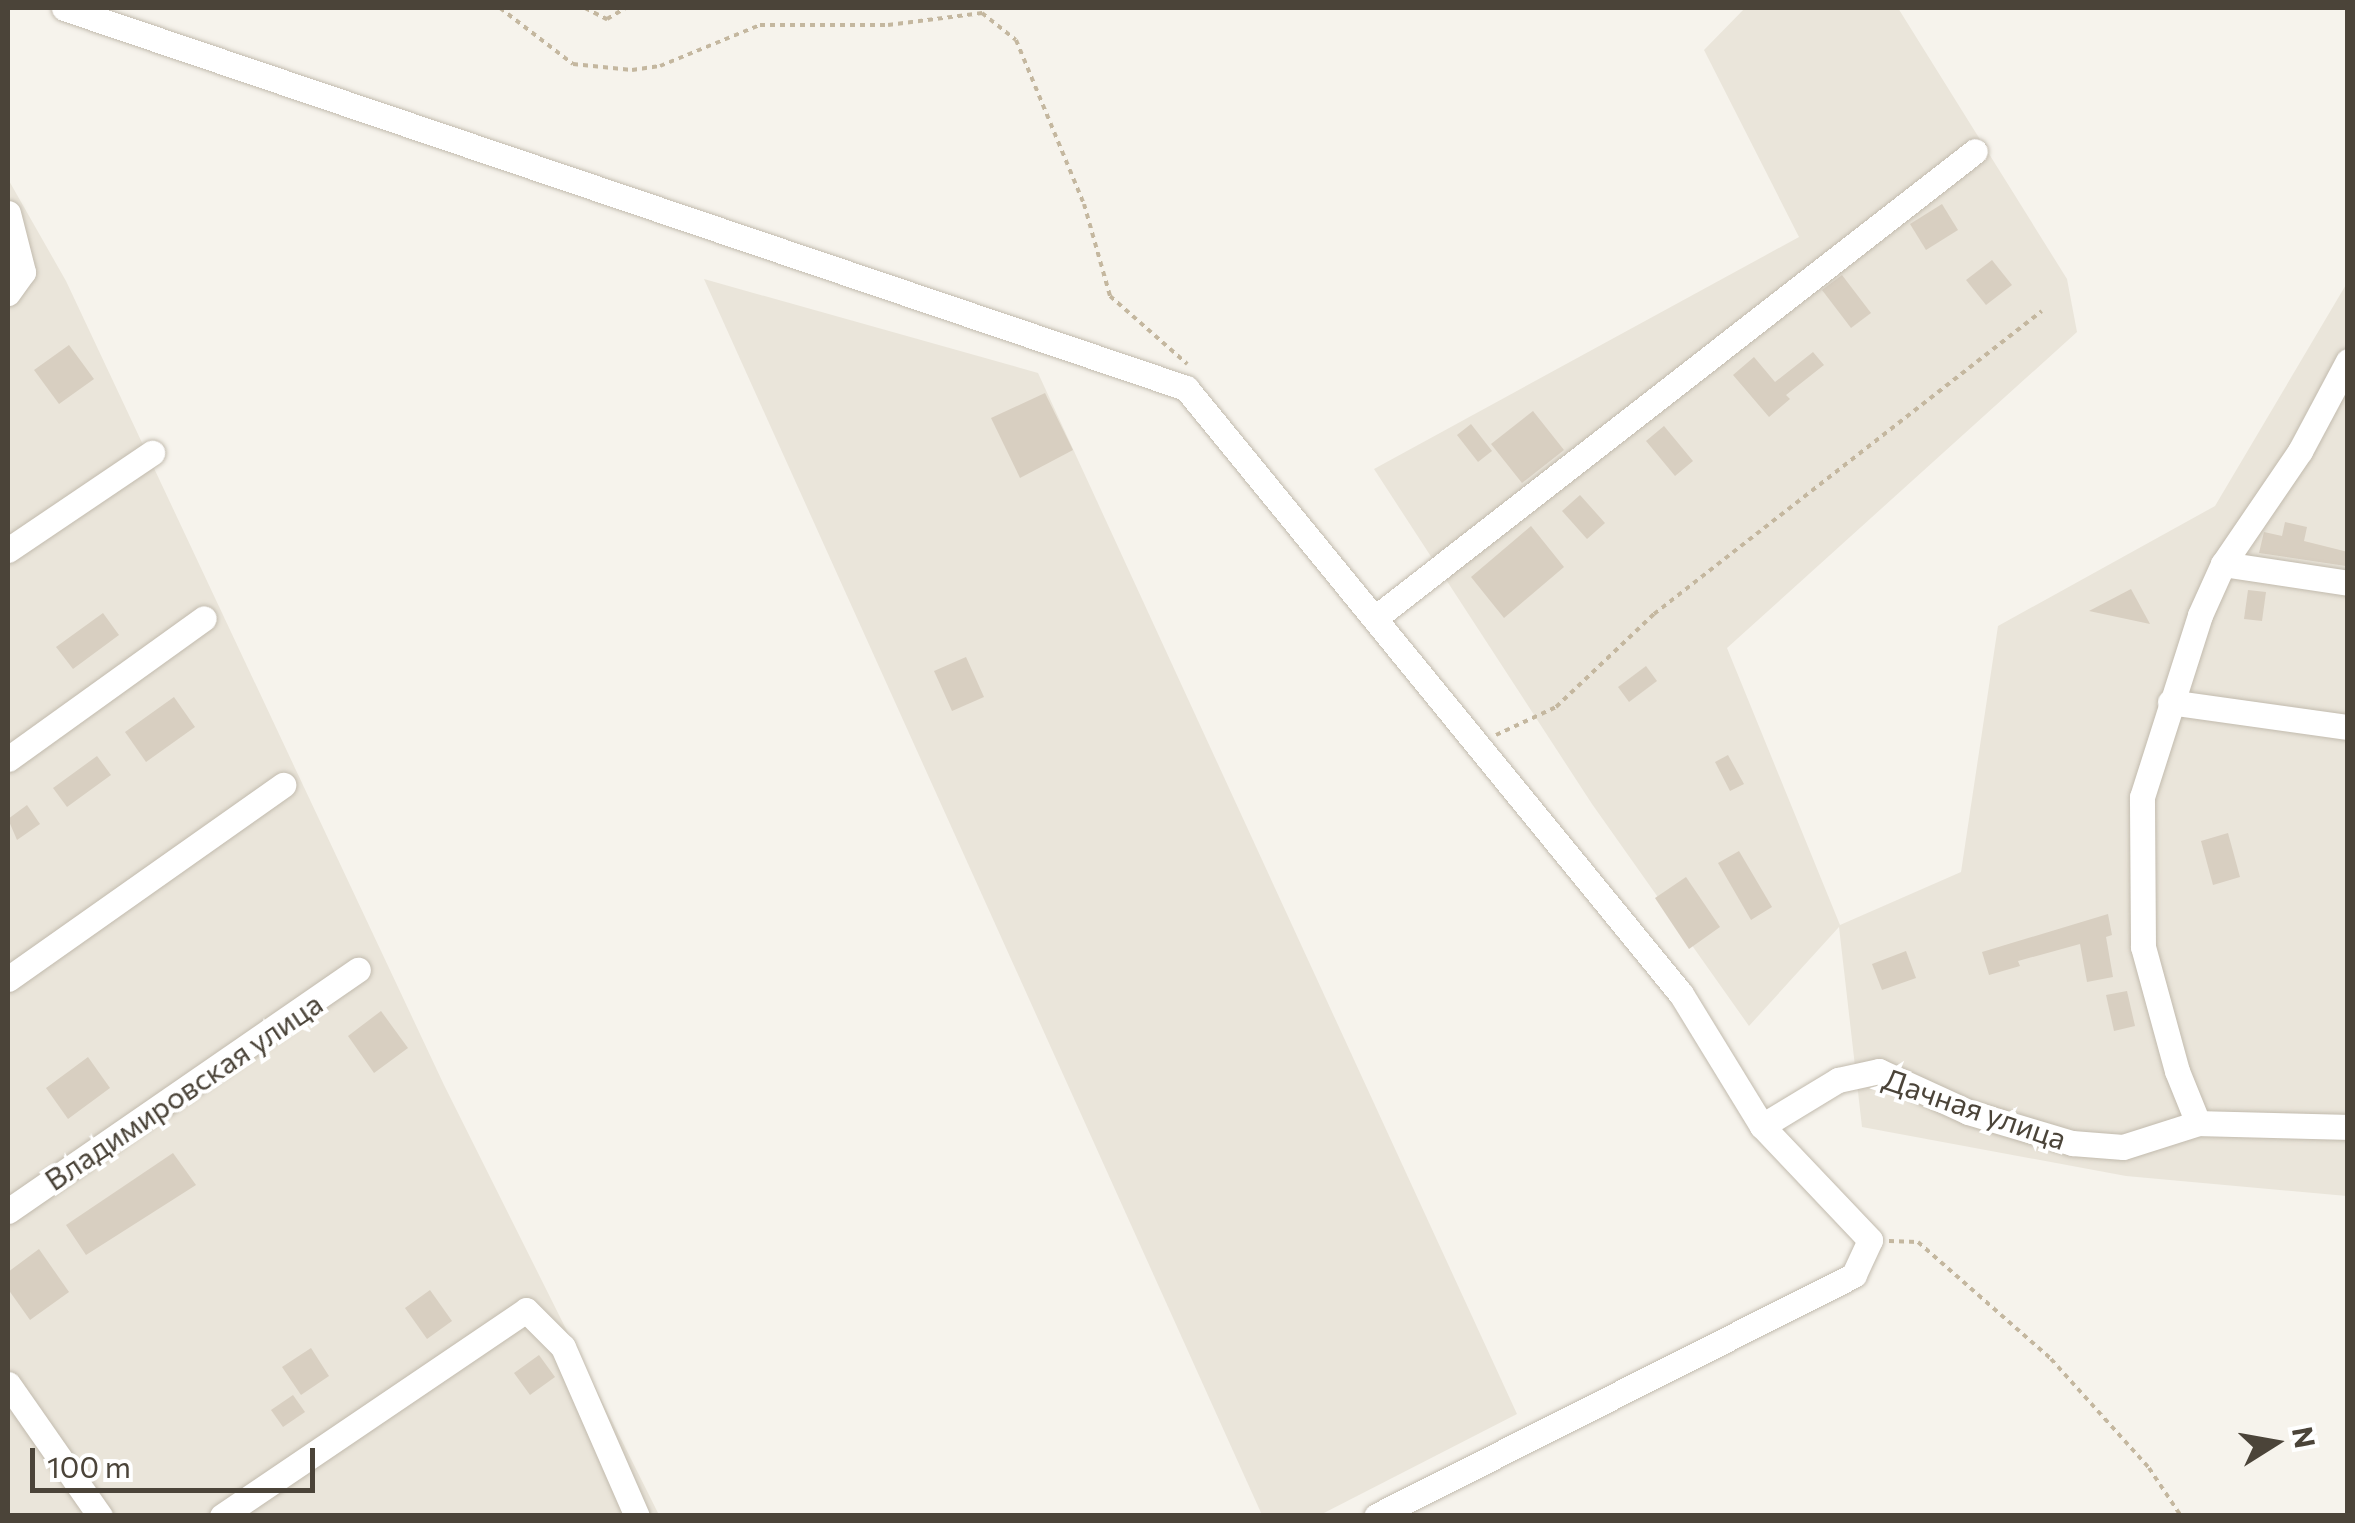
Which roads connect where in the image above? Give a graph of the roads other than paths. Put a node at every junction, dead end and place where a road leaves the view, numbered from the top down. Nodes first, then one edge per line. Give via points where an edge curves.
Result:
1 (64, 8) edge
2 (1975, 151) dead end
3 (8, 213) edge
4 (8, 293) edge
5 (2348, 361) edge
6 (152, 453) dead end
7 (8, 550) edge
8 (2223, 564) junction
9 (2348, 584) edge
10 (204, 618) dead end
11 (1375, 618) junction
12 (2170, 702) junction
13 (2348, 727) edge
14 (8, 759) edge
15 (283, 785) dead end
16 (358, 970) dead end
17 (8, 979) edge
18 (2198, 1123) junction
19 (1762, 1126) junction
20 (2348, 1127) edge
21 (8, 1211) edge
22 (8, 1384) edge
23 (100, 1516) edge
24 (222, 1516) edge
25 (637, 1516) edge
26 (1376, 1516) edge

1 - 11 street via 1186,388
2 - 11 street
3 - 4 street via 23,272
5 - 8 street via 2300,451
6 - 7 street
8 - 9 street
8 - 12 street
10 - 14 street
11 - 19 street via 1681,994
12 - 13 street
12 - 18 street via 2142,796 2143,947
15 - 17 street
16 - 21 street, Владимировская улица
18 - 19 street, Дачная улица via 2123,1147 2072,1143 1968,1112 1879,1071 1838,1080
18 - 20 street, Дачная улица
19 - 26 street via 1870,1240 1854,1274
22 - 23 street
24 - 25 street via 526,1310 562,1347

